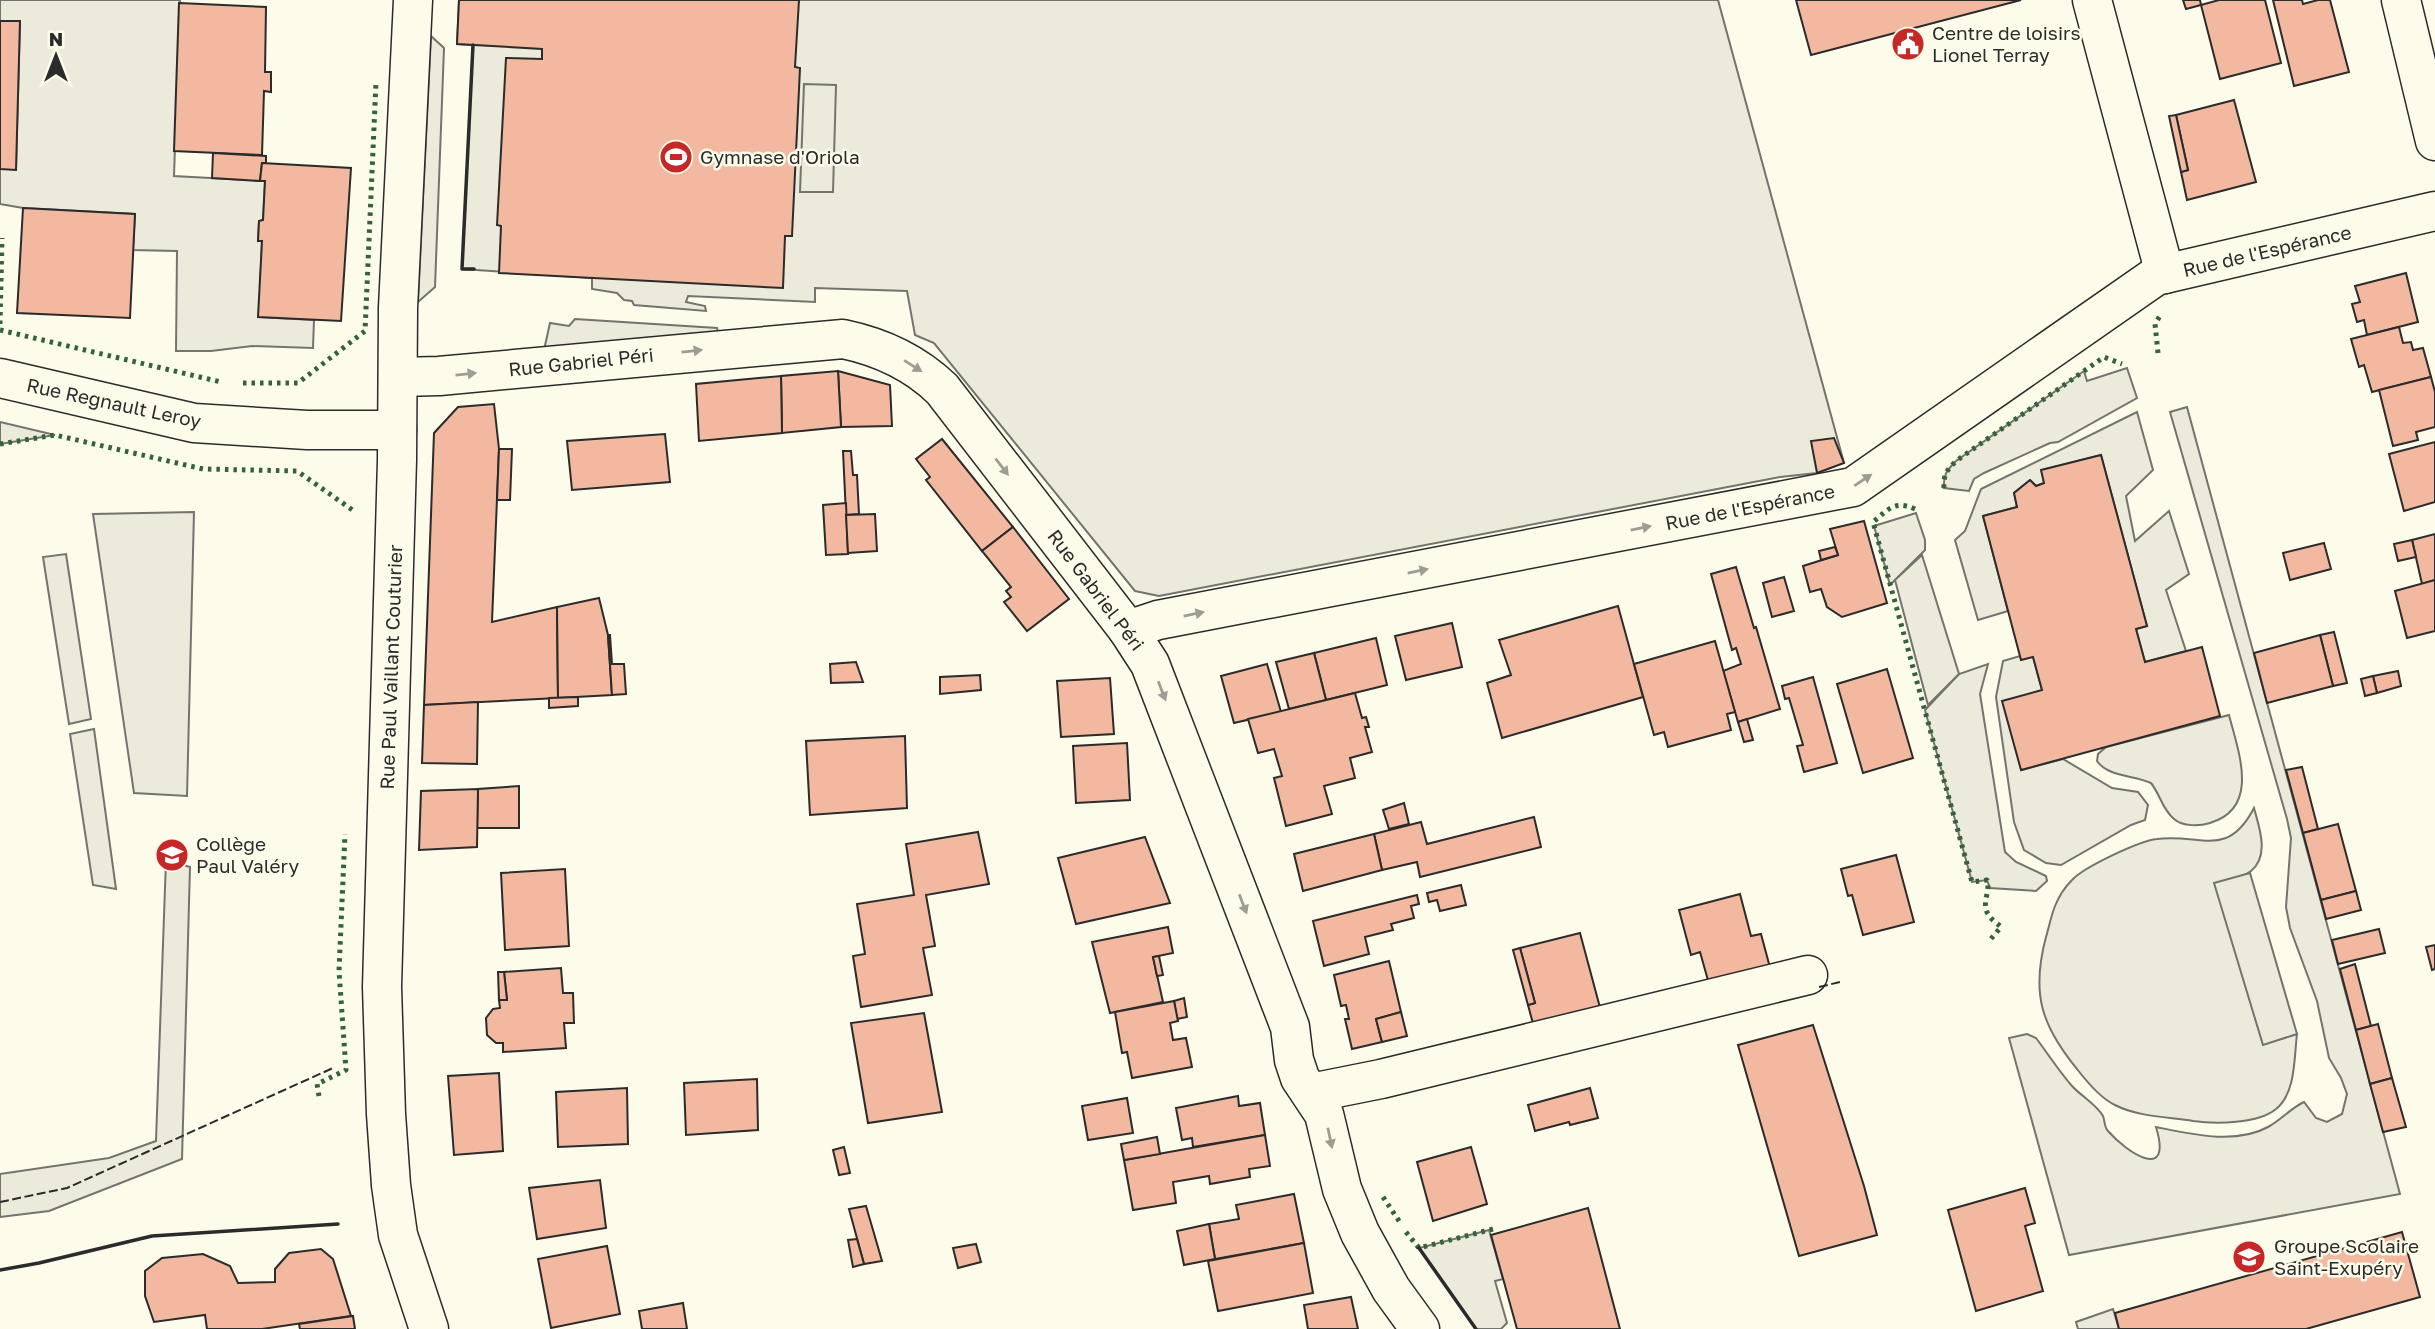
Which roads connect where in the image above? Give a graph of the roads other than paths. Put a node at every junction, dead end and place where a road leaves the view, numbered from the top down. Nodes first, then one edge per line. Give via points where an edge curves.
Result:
1 (414, 0) edge
2 (2092, 0) edge
3 (2401, 0) edge
4 (2435, 141) edge
5 (2435, 211) edge
6 (2165, 274) junction
7 (0, 377) edge
8 (398, 377) junction
9 (397, 430) junction
10 (1128, 630) junction
11 (1808, 975) dead end
12 (1311, 1093) junction
13 (429, 1329) edge
14 (1420, 1329) edge

1 - 8 street, Rue Paul Vaillant Couturier
2 - 6 street
3 - 4 street
5 - 6 street, Rue de l'Espérance
10 -> 6 street, Rue de l'Espérance via 1853,487 2147,282
7 - 9 street, Rue Regnault Leroy via 194,423
8 - 9 street, Rue Paul Vaillant Couturier
8 -> 10 street, Rue Gabriel Péri via 824,339 875,347 918,368 942,389
9 - 13 street, Rue Paul Vaillant Couturier via 382,987 386,1114 398,1235
10 -> 12 street, Rue Gabriel Péri via 1157,679 1290,1027 1300,1078
11 - 12 street
12 -> 14 street, Rue Gabriel Péri via 1324,1114 1342,1189 1360,1233

